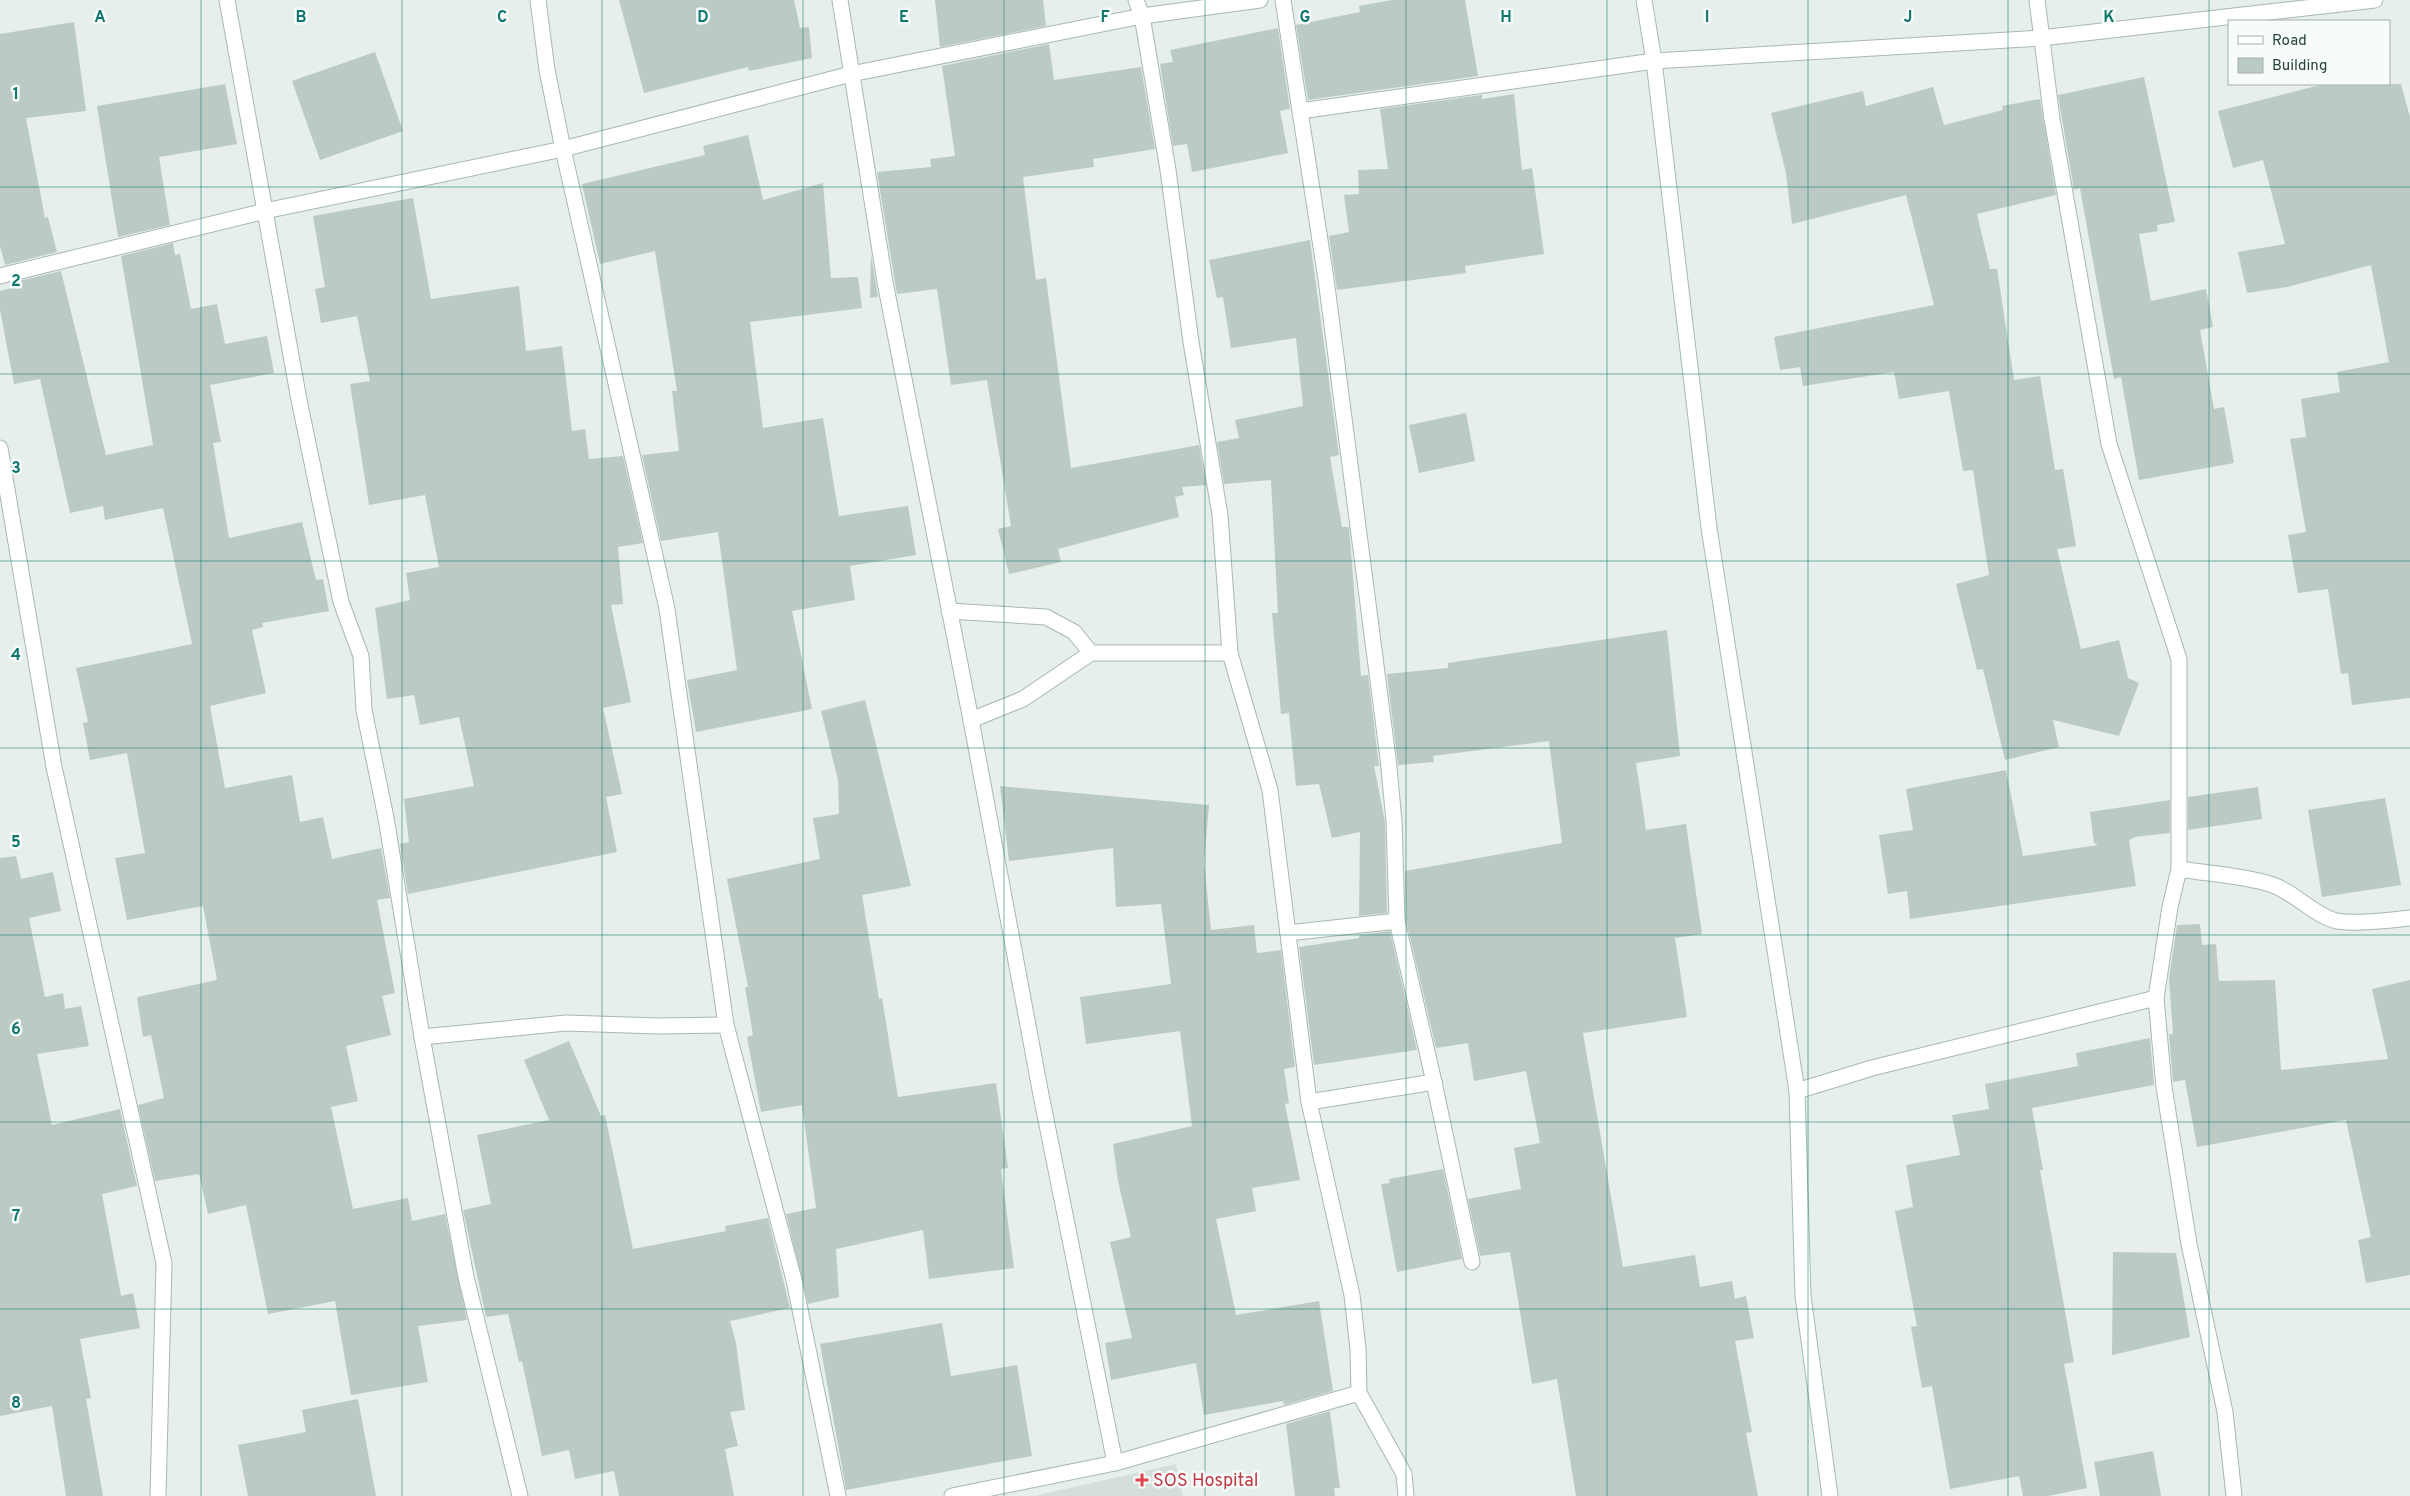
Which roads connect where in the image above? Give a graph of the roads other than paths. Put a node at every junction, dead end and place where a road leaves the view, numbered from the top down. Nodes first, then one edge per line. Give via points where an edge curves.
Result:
1 (227, 0) edge
2 (538, 0) edge
3 (840, 0) edge
4 (1136, 0) edge
5 (1260, 0) edge
6 (1283, 0) edge
7 (1644, 0) edge
8 (2038, 0) edge
9 (2375, 0) edge
10 (1142, 16) junction
11 (2041, 38) junction
12 (1654, 61) junction
13 (851, 74) junction
14 (1300, 111) junction
15 (563, 149) junction
16 (265, 211) junction
17 (0, 276) edge
18 (0, 448) edge
19 (949, 611) junction
20 (1091, 653) junction
21 (1230, 653) junction
22 (971, 720) junction
23 (2179, 868) junction
24 (2410, 918) edge
25 (1397, 921) junction
26 (1288, 933) junction
27 (2156, 998) junction
28 (726, 1025) junction
29 (422, 1037) junction
30 (1434, 1082) junction
31 (1797, 1090) junction
32 (1309, 1102) junction
33 (1472, 1262) dead end
34 (1358, 1393) junction
35 (1115, 1463) junction
36 (158, 1496) edge
37 (520, 1496) edge
38 (838, 1496) edge
39 (952, 1496) edge
40 (1406, 1496) edge
41 (1830, 1496) edge
42 (2234, 1496) edge

1 - 16 street
2 - 15 street via 547,70
3 - 13 street
4 - 10 street
5 - 10 street
6 - 14 street
7 - 12 street
8 - 11 street
9 - 11 street
10 - 13 street
10 - 21 street via 1220,514
11 - 12 street
11 - 23 street via 2052,119 2109,444 2179,659
12 - 14 street
12 - 31 street via 1709,528
13 - 15 street
13 - 19 street via 885,282
14 - 25 street via 1326,279 1388,758 1394,821
15 - 16 street
15 - 28 street via 667,609
16 - 17 street
16 - 29 street via 299,400 342,602 361,656 364,710 386,818
18 - 36 street via 54,767 164,1263
19 - 20 street via 1046,617 1074,632
19 - 22 street
20 - 21 street
20 - 22 street via 1023,699
21 - 26 street via 1270,790
22 - 35 street via 1040,1095
23 - 24 street via 2273,884 2334,921
23 - 27 street
25 - 26 street
25 - 30 street
26 - 32 street
27 - 31 street via 1872,1068
27 - 42 street via 2164,1087 2190,1244 2225,1412
28 - 29 street via 566,1024
28 - 38 street via 794,1280
29 - 37 street via 466,1277
30 - 32 street
30 - 33 street
31 - 41 street via 1803,1296
32 - 34 street via 1352,1295 1358,1350
34 - 35 street
34 - 40 street via 1404,1474
35 - 39 street

